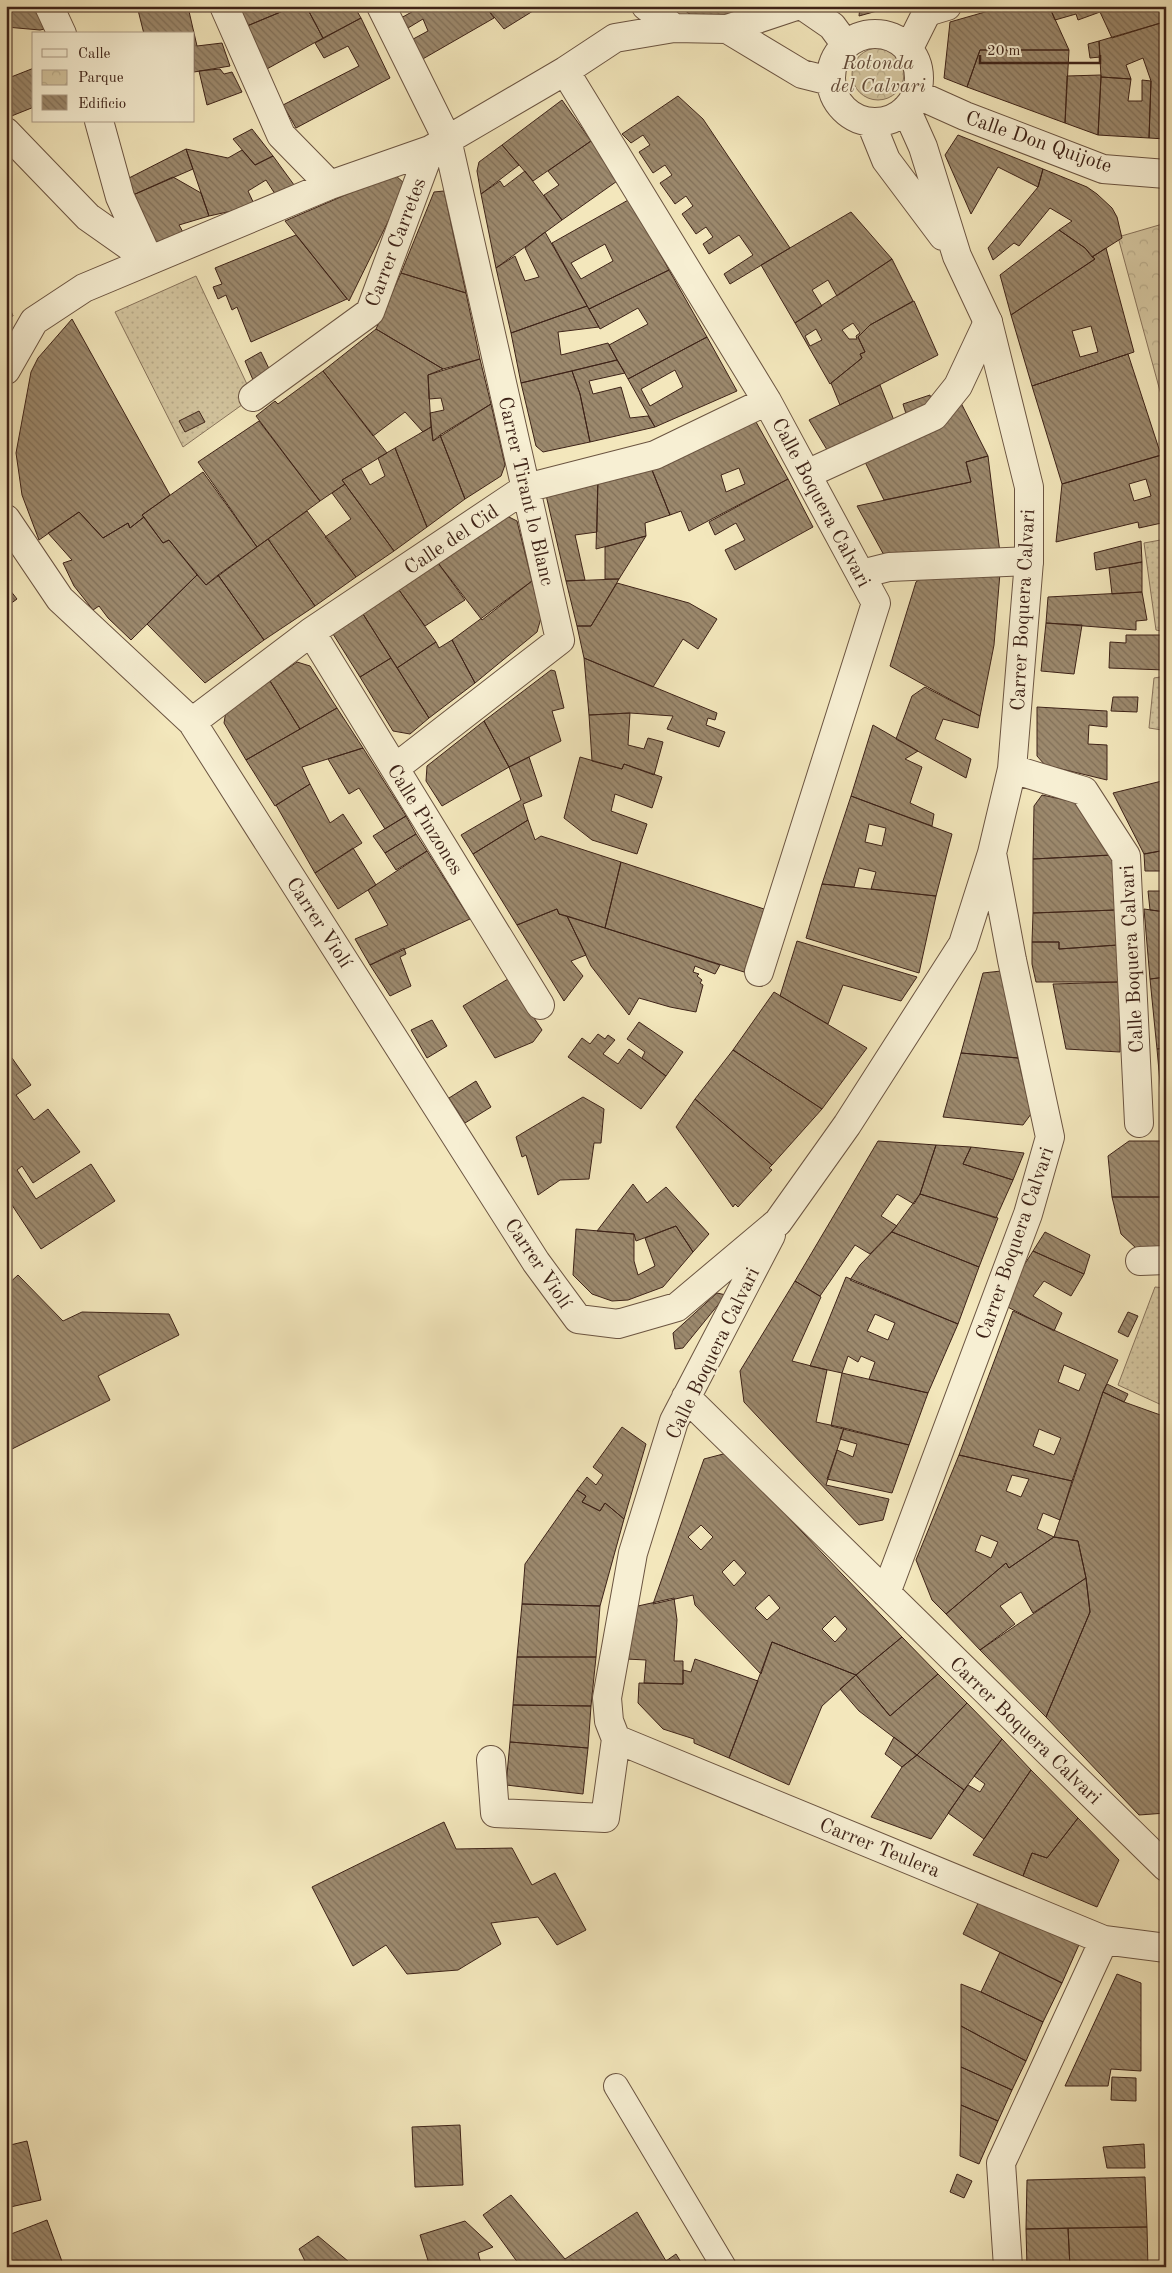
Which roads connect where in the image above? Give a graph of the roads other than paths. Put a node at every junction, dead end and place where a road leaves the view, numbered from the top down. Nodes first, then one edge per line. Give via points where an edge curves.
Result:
1 (49, 6) edge
2 (224, 6) edge
3 (381, 6) edge
4 (646, 6) edge
5 (796, 6) edge
6 (803, 6) edge
7 (934, 8) edge
8 (674, 28) junction
9 (727, 29) junction
10 (61, 32) edge
11 (846, 45) junction
12 (908, 50) junction
13 (566, 71) junction
14 (830, 81) junction
15 (911, 101) junction
16 (99, 122) edge
17 (871, 123) junction
18 (6, 132) edge
19 (439, 145) junction
20 (1166, 174) edge
21 (330, 185) junction
22 (957, 256) junction
23 (149, 260) junction
24 (988, 322) junction
25 (6, 370) edge
26 (253, 397) dead end
27 (767, 401) junction
28 (807, 474) junction
29 (526, 488) junction
30 (6, 519) edge
31 (1029, 561) junction
32 (861, 574) junction
33 (311, 632) junction
34 (192, 722) junction
35 (395, 768) junction
36 (1012, 769) junction
37 (992, 853) junction
38 (758, 972) dead end
39 (540, 1005) dead end
40 (1140, 1123) dead end
41 (778, 1222) junction
42 (618, 1324) joint
43 (686, 1397) junction
44 (886, 1593) junction
45 (612, 1730) junction
46 (491, 1760) dead end
47 (1166, 1866) edge
48 (1104, 1940) junction
49 (1166, 1948) edge
50 (616, 2086) dead end
51 (724, 2267) edge
52 (1008, 2267) edge

1 - 10 street
2 - 21 street via 281,135
3 - 19 street
4 - 8 street
5 - 9 street
6 - 11 street via 832,26
7 - 12 street
8 - 9 street, Carrer Carretes
8 - 13 street, Carrer Carretes via 615,38
9 - 14 street via 802,74
11 - 12 street via 864,36 885,35 898,40
11 - 14 street via 831,68
12 - 15 street via 918,70 919,82
13 - 19 street, Carrer Carretes
13 - 27 street, Calle Boquera Calvari
14 - 17 street via 833,94 848,114
15 - 17 street via 890,120
15 - 20 street, Calle Don Quijote via 965,116 1103,169
15 - 22 street
16 - 23 street via 120,197
17 - 22 street via 886,160
18 - 23 street via 88,217
19 - 21 street, Carrer Carretes
19 - 26 street, Carrer Carretes via 370,312
19 - 29 street, Carrer Tirant lo Blanc
21 - 23 street, Carrer Carretes
22 - 24 street, Carrer Boquera Calvari
23 - 25 street, Carrer Carretes via 84,288 34,321
24 - 28 street via 958,386 934,416
24 - 31 street, Carrer Boquera Calvari via 1029,487
27 - 28 street, Calle Boquera Calvari
27 - 29 street, Calle del Cid via 655,455
28 - 32 street, Calle Boquera Calvari
29 - 33 street, Calle del Cid
29 - 35 street, Carrer Tirant lo Blanc via 560,640
30 - 34 street, Carrer Violí via 60,599
31 - 32 street via 889,568
31 - 36 street, Carrer Boquera Calvari
32 - 38 street, Calle Boquera Calvari via 876,603
33 - 34 street, Calle del Cid
33 - 35 street, Calle Pinzones
34 - 42 street, Carrer Violí via 536,1262 578,1319
35 - 39 street, Calle Pinzones
36 - 37 street, Carrer Boquera Calvari
36 - 40 street, Calle Boquera Calvari via 1084,791 1126,856
37 - 41 street, Carrer Boquera Calvari via 963,944 847,1125
37 - 44 street, Carrer Boquera Calvari via 1050,1137 1028,1214
41 - 42 street, Carrer Boquera Calvari via 677,1307
41 - 43 street, Calle Boquera Calvari
43 - 44 street, Carrer Boquera Calvari
43 - 45 street, Calle Boquera Calvari via 674,1421 633,1553 607,1698
44 - 47 street, Carrer Boquera Calvari
45 - 46 street, Calle Boquera Calvari via 605,1818 495,1813
45 - 48 street, Carrer Teulera
48 - 49 street, Carrer Teulera
48 - 52 street via 1001,2163
50 - 51 lane

